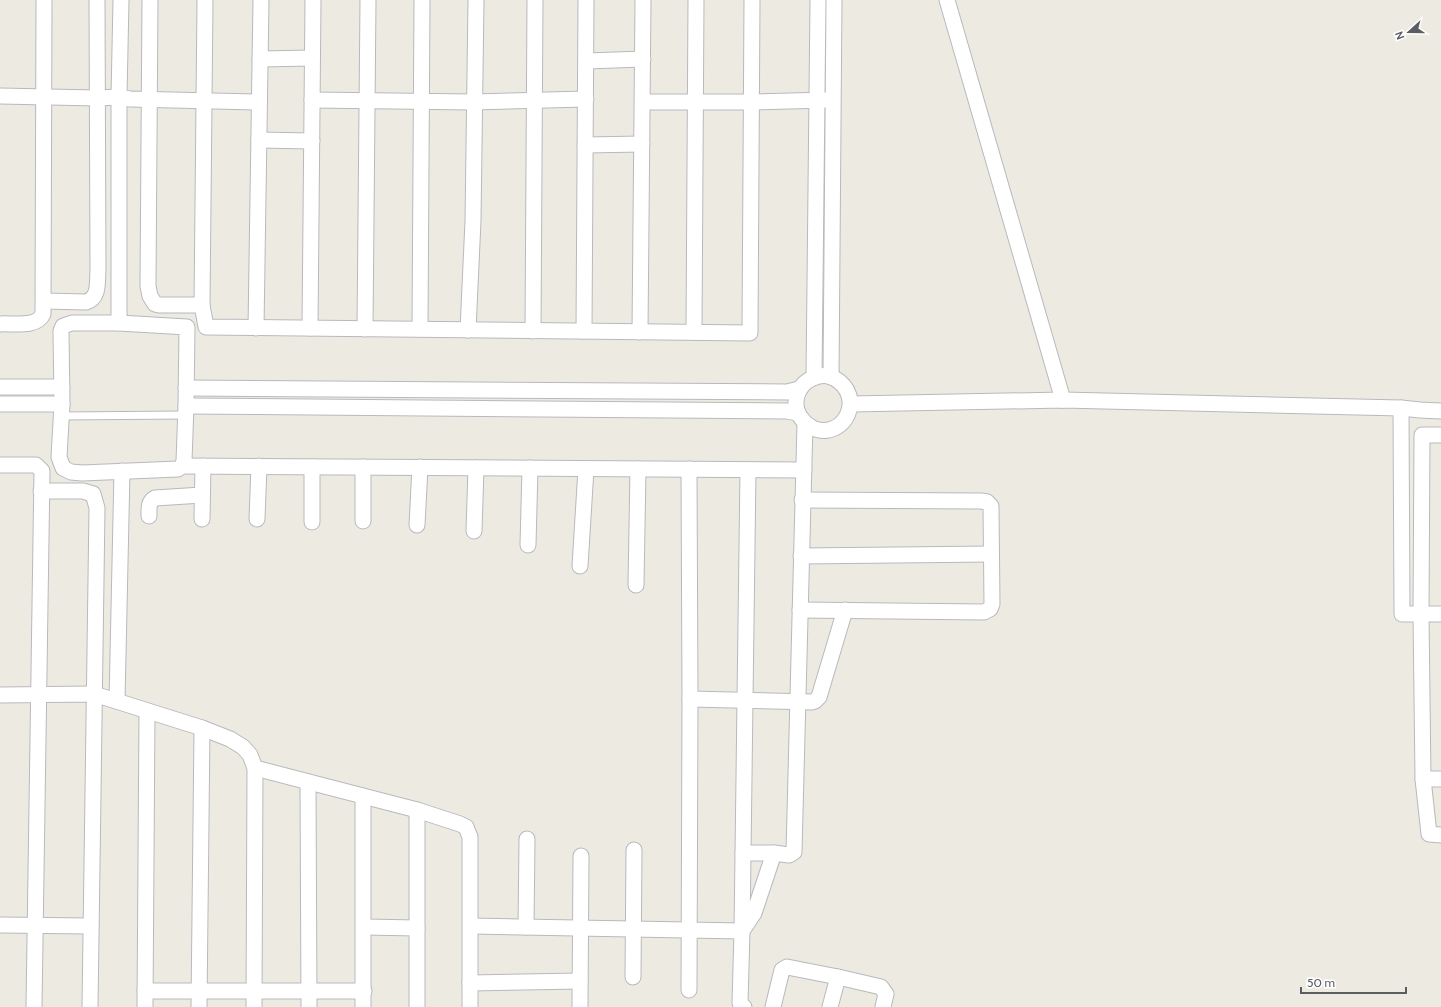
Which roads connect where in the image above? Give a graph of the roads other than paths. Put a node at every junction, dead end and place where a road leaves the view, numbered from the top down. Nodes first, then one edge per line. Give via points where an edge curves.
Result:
1 (44, 0) edge
2 (97, 0) edge
3 (121, 0) edge
4 (150, 0) edge
5 (205, 0) edge
6 (261, 0) edge
7 (313, 0) edge
8 (368, 0) edge
9 (422, 0) edge
10 (476, 0) edge
11 (535, 0) edge
12 (586, 0) edge
13 (643, 0) edge
14 (696, 0) edge
15 (752, 0) edge
16 (818, 0) edge
17 (834, 0) edge
18 (947, 0) edge
19 (312, 58) junction
20 (260, 59) junction
21 (643, 59) junction
22 (586, 61) junction
23 (0, 96) edge
24 (44, 97) junction
25 (119, 97) junction
26 (98, 98) junction
27 (150, 99) junction
28 (586, 99) junction
29 (204, 100) junction
30 (312, 100) junction
31 (534, 100) junction
32 (826, 100) junction
33 (367, 101) junction
34 (421, 101) junction
35 (259, 102) junction
36 (474, 102) junction
37 (643, 102) junction
38 (696, 102) junction
39 (751, 102) junction
40 (259, 140) junction
41 (312, 141) junction
42 (642, 144) junction
43 (585, 145) junction
44 (44, 301) junction
45 (202, 305) junction
46 (119, 323) junction
47 (0, 324) edge
48 (256, 328) junction
49 (310, 328) junction
50 (365, 329) junction
51 (420, 330) junction
52 (468, 330) junction
53 (533, 331) junction
54 (584, 331) junction
55 (640, 332) junction
56 (694, 332) junction
57 (814, 377) junction
58 (831, 377) junction
59 (0, 387) edge
60 (62, 387) junction
61 (186, 388) junction
62 (799, 389) junction
63 (1441, 399) edge
64 (1063, 400) junction
65 (0, 404) edge
66 (850, 404) junction
67 (1400, 408) junction
68 (62, 410) junction
69 (1420, 410) junction
70 (186, 411) junction
71 (1441, 411) edge
72 (801, 418) junction
73 (1441, 435) edge
74 (0, 465) edge
75 (182, 466) junction
76 (203, 466) junction
77 (259, 466) junction
78 (312, 467) junction
79 (363, 467) junction
80 (420, 467) junction
81 (476, 468) junction
82 (530, 468) junction
83 (586, 469) junction
84 (638, 469) junction
85 (689, 469) junction
86 (748, 470) junction
87 (804, 470) junction
88 (122, 471) junction
89 (42, 491) junction
90 (202, 495) junction
91 (802, 500) junction
92 (149, 516) dead end
93 (202, 519) dead end
94 (257, 519) dead end
95 (363, 520) dead end
96 (312, 522) dead end
97 (417, 525) dead end
98 (474, 531) dead end
99 (528, 545) dead end
100 (991, 554) junction
101 (801, 556) junction
102 (580, 566) dead end
103 (636, 585) dead end
104 (800, 610) junction
105 (845, 610) junction
106 (1421, 614) junction
107 (1441, 614) edge
108 (38, 694) junction
109 (94, 694) junction
110 (0, 695) edge
111 (690, 699) junction
112 (117, 701) junction
113 (744, 701) junction
114 (798, 702) junction
115 (147, 711) junction
116 (202, 728) junction
117 (255, 768) junction
118 (1423, 779) junction
119 (1441, 779) edge
120 (308, 782) junction
121 (363, 796) junction
122 (417, 810) junction
123 (1441, 834) edge
124 (527, 839) dead end
125 (634, 850) dead end
126 (743, 853) junction
127 (774, 853) junction
128 (581, 856) dead end
129 (0, 925) edge
130 (35, 925) junction
131 (90, 926) junction
132 (471, 926) junction
133 (364, 927) junction
134 (526, 927) junction
135 (417, 928) junction
136 (581, 928) junction
137 (633, 929) junction
138 (689, 930) junction
139 (742, 931) junction
140 (633, 977) dead end
141 (838, 977) junction
142 (580, 981) junction
143 (470, 983) junction
144 (689, 990) dead end
145 (145, 991) junction
146 (199, 991) junction
147 (254, 991) junction
148 (309, 991) junction
149 (364, 991) junction
150 (34, 1007) edge
151 (90, 1007) edge
152 (145, 1007) edge
153 (199, 1007) edge
154 (254, 1007) edge
155 (309, 1007) edge
156 (363, 1007) edge
157 (417, 1007) edge
158 (470, 1007) edge
159 (580, 1007) edge
160 (744, 1007) edge
161 (773, 1007) edge
162 (830, 1007) edge
163 (883, 1007) edge

1 - 24 street
2 - 26 street
3 - 25 street
4 - 27 street
5 - 29 street
6 - 20 street
7 - 19 street
8 - 33 street
9 - 34 street
10 - 36 street
11 - 31 street
12 - 22 street
13 - 21 street
14 - 38 street
15 - 39 street
16 - 32 street
17 - 32 street
18 - 64 street
19 - 20 street
19 - 30 street
20 - 35 street
21 - 22 street
21 - 37 street
22 - 28 street
23 - 24 street
24 - 26 street
24 - 44 street
25 - 26 street
25 - 27 street
25 - 46 street
26 - 44 street via 98,269 95,296 86,302
27 - 29 street
27 - 45 street via 150,296 155,304 159,305
28 - 31 street
28 - 43 street
29 - 35 street
29 - 45 street
30 - 33 street
30 - 41 street
31 - 36 street
31 - 53 street
32 - 39 street
32 - 57 street
32 - 58 street
33 - 34 street
33 - 50 street
34 - 36 street
34 - 51 street
35 - 40 street
36 - 52 street via 473,221
37 - 38 street
37 - 42 street
38 - 39 street
38 - 56 street
39 - 56 street via 750,333
40 - 41 street
40 - 48 street
41 - 49 street
42 - 43 street
42 - 55 street
43 - 54 street
44 - 47 street via 44,314 34,323
45 - 48 street via 206,327
46 - 60 street via 63,326 60,331
46 - 61 street via 187,327
48 - 49 street
49 - 50 street
50 - 51 street
51 - 52 street
52 - 53 street
53 - 54 street
54 - 55 street
55 - 56 street
57 - 58 street
57 - 62 street
58 - 66 street via 842,382 848,392
59 - 60 street
60 - 68 street
61 - 62 street via 779,392
61 - 70 street
62 - 72 street via 796,401
63 - 69 street
64 - 66 street
64 - 67 street
65 - 68 street
66 - 72 street via 843,421 828,430 815,429
67 - 69 street
67 - 106 street via 1402,614
68 - 70 lane
68 - 88 street via 59,457 63,468 82,473
69 - 71 street
70 - 72 street via 786,410
70 - 75 street
72 - 87 street
73 - 106 street via 1422,435
74 - 89 street via 38,465 42,471
75 - 76 street
75 - 88 street via 178,469
76 - 77 street
76 - 90 street
77 - 78 street
77 - 94 street
78 - 79 street
78 - 96 street
79 - 80 street
79 - 95 street
80 - 81 street
80 - 97 street
81 - 82 street
81 - 98 street
82 - 83 street
82 - 99 street
83 - 84 street
83 - 102 street
84 - 85 street
84 - 103 street
85 - 86 street
85 - 111 street
86 - 87 street
86 - 113 street
87 - 91 street
88 - 112 street
89 - 108 street
89 - 109 street via 83,491 93,494 95,499 97,508
90 - 92 street via 155,498 150,503
90 - 93 street
91 - 100 street via 987,502 991,506
91 - 101 street
100 - 101 street
100 - 105 street via 992,604 986,612
101 - 104 street
104 - 105 street
104 - 114 street
105 - 114 street via 819,697 812,702
106 - 107 street
106 - 118 street
108 - 109 street
108 - 110 street
108 - 130 street
109 - 112 street
109 - 131 street
111 - 113 street
111 - 138 street
112 - 115 street
113 - 114 street
113 - 126 street
114 - 127 street via 794,852 789,855
115 - 116 street
115 - 145 street
116 - 117 street via 243,747 250,755
116 - 146 street
117 - 120 street
117 - 147 street
118 - 119 street
118 - 123 street via 1429,834
120 - 121 street
120 - 148 street
121 - 122 street
121 - 133 street
122 - 132 street via 460,824 468,830
122 - 135 street
124 - 134 street
125 - 137 street
126 - 127 street
126 - 139 street
127 - 139 street via 754,913
128 - 136 street
129 - 130 street
130 - 131 street
130 - 150 street
131 - 151 street
132 - 134 street
132 - 143 street
133 - 135 street
133 - 149 street
134 - 136 street
135 - 157 street
136 - 137 street
136 - 142 street
137 - 138 street
137 - 140 street
138 - 139 street
138 - 144 street
139 - 160 street via 740,1003
141 - 161 street via 785,968 782,970
141 - 162 street
141 - 163 street via 883,988 886,994
142 - 143 street
142 - 159 street
143 - 158 street
145 - 146 street
145 - 152 street
146 - 147 street
146 - 153 street
147 - 148 street
147 - 154 street
148 - 149 street
148 - 155 street
149 - 156 street

